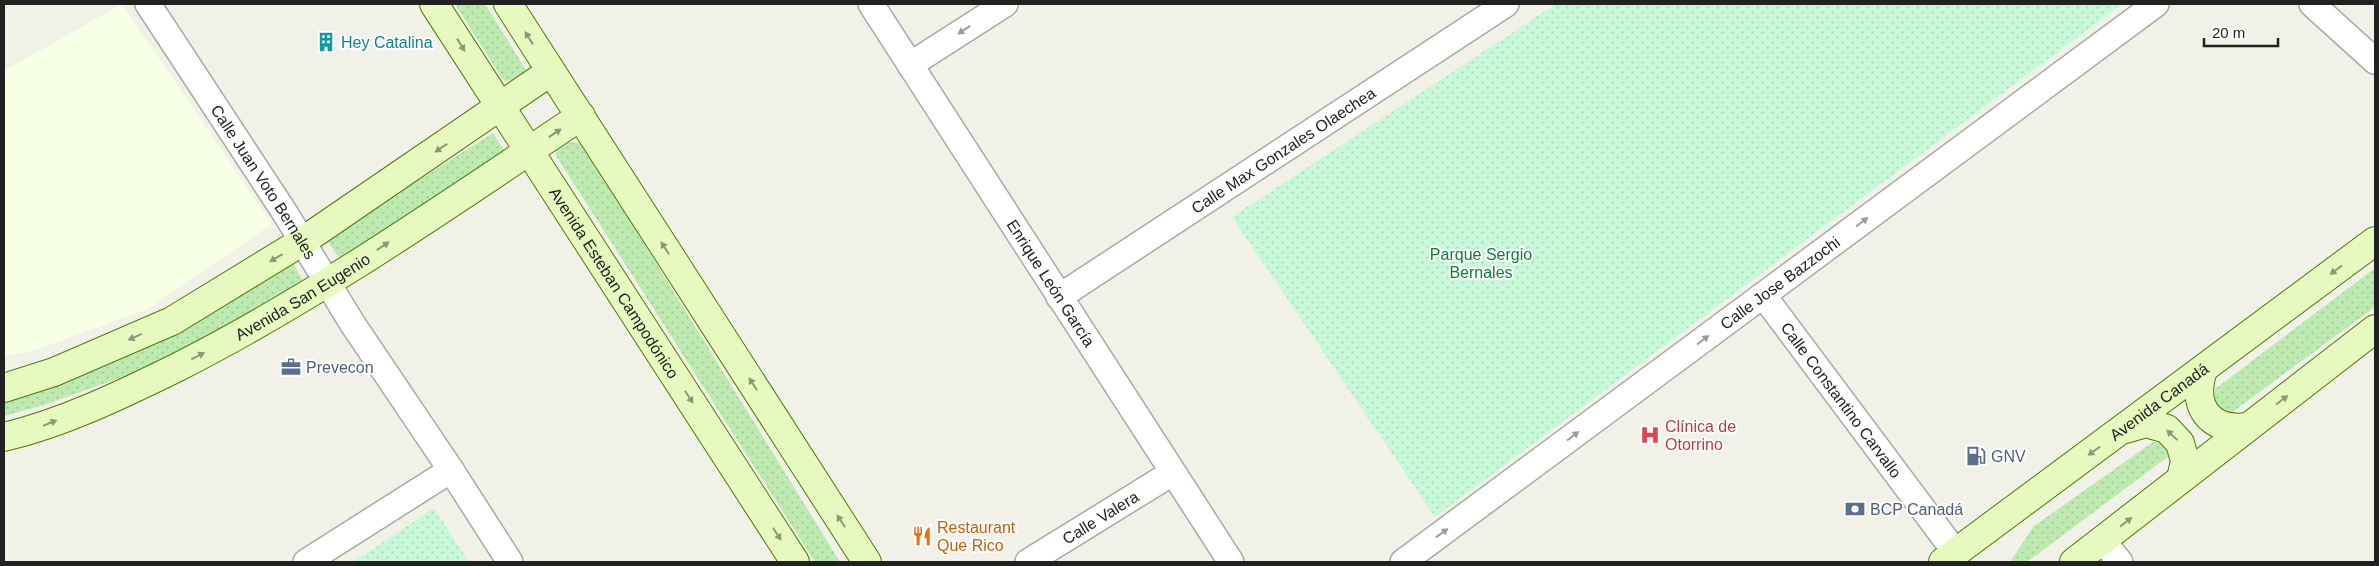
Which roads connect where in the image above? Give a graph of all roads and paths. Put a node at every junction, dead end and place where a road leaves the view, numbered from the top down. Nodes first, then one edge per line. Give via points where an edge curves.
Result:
1 (148, 4) edge
2 (434, 4) edge
3 (508, 4) edge
4 (870, 4) edge
5 (1005, 4) edge
6 (1506, 4) edge
7 (2156, 4) edge
8 (2312, 4) edge
9 (2375, 61) edge
10 (910, 65) junction
11 (550, 72) junction
12 (500, 107) junction
13 (581, 116) junction
14 (529, 150) junction
15 (302, 241) junction
16 (2375, 241) edge
17 (328, 282) junction
18 (1763, 295) junction
19 (1059, 297) junction
20 (2375, 329) edge
21 (2203, 370) junction
22 (4, 388) edge
23 (2248, 426) junction
24 (2125, 429) junction
25 (4, 437) edge
26 (451, 470) junction
27 (1172, 472) junction
28 (2182, 479) junction
29 (2103, 541) junction
30 (1949, 558) edge
31 (306, 562) edge
32 (510, 562) edge
33 (795, 562) edge
34 (867, 562) edge
35 (1028, 562) edge
36 (1231, 562) edge
37 (1403, 562) edge
38 (2074, 562) edge
39 (2120, 562) edge

1 - 15 street, Calle Juan Voto Bernales
2 -> 12 street, Avenida Esteban Campodónico
11 -> 3 street
4 - 10 street, Enrique León García
5 -> 10 street
6 - 19 street, Calle Max Gonzales Olaechea
18 -> 7 street, Calle Jose Bazzochi
8 - 9 street
10 - 19 street, Enrique León García
11 - 12 street
11 - 13 street
12 - 14 street, Avenida Esteban Campodónico
12 -> 15 street
14 -> 13 street, Avenida San Eugenio
34 -> 13 street
17 -> 14 street, Avenida San Eugenio
14 -> 33 street, Avenida Esteban Campodónico
15 - 17 street, Calle Juan Voto Bernales
15 -> 22 street via 172,321 54,372
16 -> 21 street, Avenida Canadá
25 -> 17 street, Avenida San Eugenio via 29,431 126,393 244,333
17 - 26 street, Calle Juan Voto Bernales
18 - 30 street, Calle Constantino Carvallo
37 -> 18 street, Calle Jose Bazzochi
19 - 27 street, Enrique León García
23 -> 20 street
21 - 23 street via 2198,386 2200,402 2207,415 2219,424 2233,428
21 - 24 street, Avenida Canadá
23 - 28 street
28 -> 24 street via 2185,461 2180,443 2167,430 2146,423
24 -> 30 street, Avenida Canadá
26 - 31 street
26 - 32 street, Calle Juan Voto Bernales
27 - 35 street, Calle Valera
27 - 36 street, Enrique León García
29 -> 28 street
29 - 38 street
29 - 39 street

